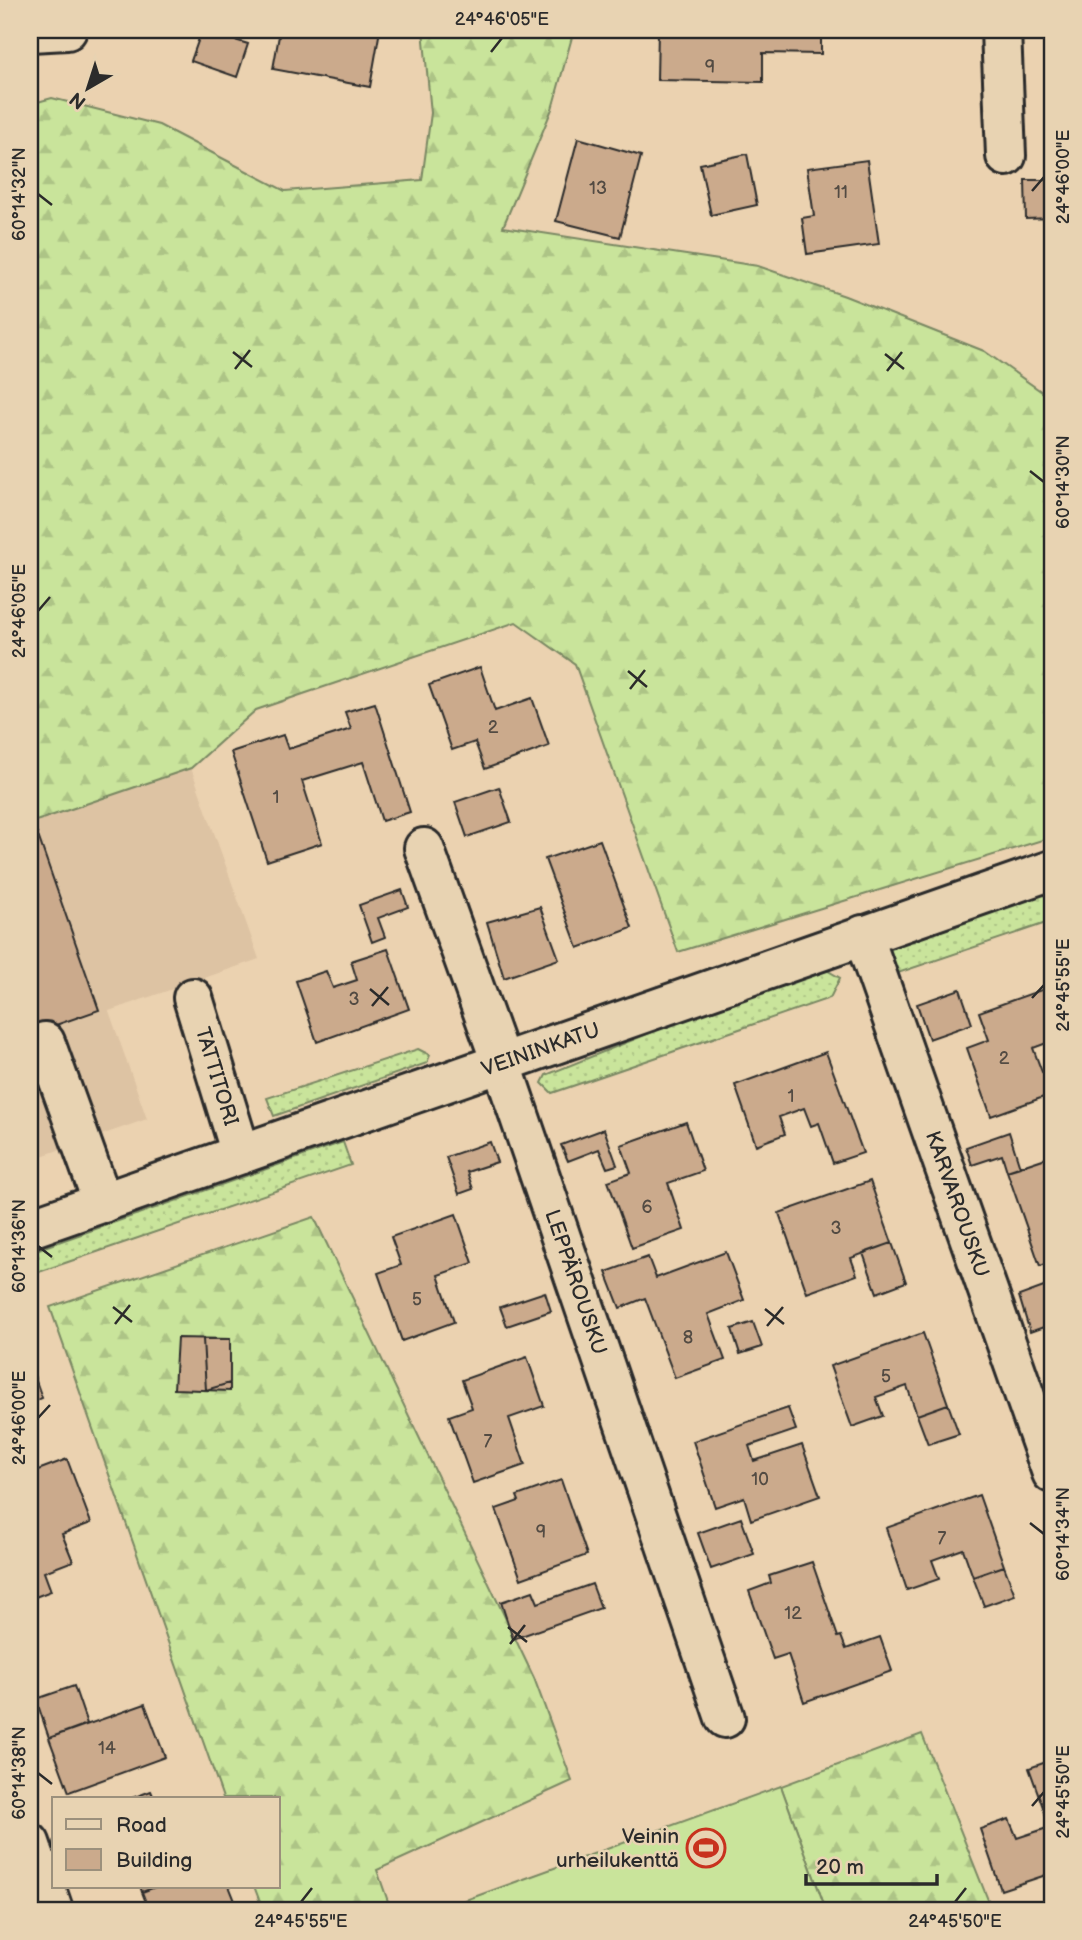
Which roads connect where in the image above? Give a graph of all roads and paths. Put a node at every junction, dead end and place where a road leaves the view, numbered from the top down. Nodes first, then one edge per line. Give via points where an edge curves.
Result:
1 (67, 30) edge
2 (1001, 30) edge
3 (30, 32) edge
4 (1006, 156) dead end
5 (424, 848) dead end
6 (1052, 870) edge
7 (863, 934) junction
8 (193, 999) dead end
9 (45, 1042) dead end
10 (501, 1062) junction
11 (241, 1154) junction
12 (103, 1203) junction
13 (30, 1228) edge
14 (1052, 1473) edge
15 (725, 1718) dead end
16 (30, 1843) edge
17 (53, 1910) edge

1 - 3 street
2 - 4 street
5 - 10 street, LEPPÄROUSKU
6 - 7 street, VEININKATU
7 - 10 street, VEININKATU
7 - 14 street, KARVAROUSKU
8 - 11 street, TATTITORI
9 - 12 street
10 - 11 street, VEININKATU
10 - 15 street, LEPPÄROUSKU
11 - 12 street, VEININKATU
12 - 13 street, VEININKATU
16 - 17 street

